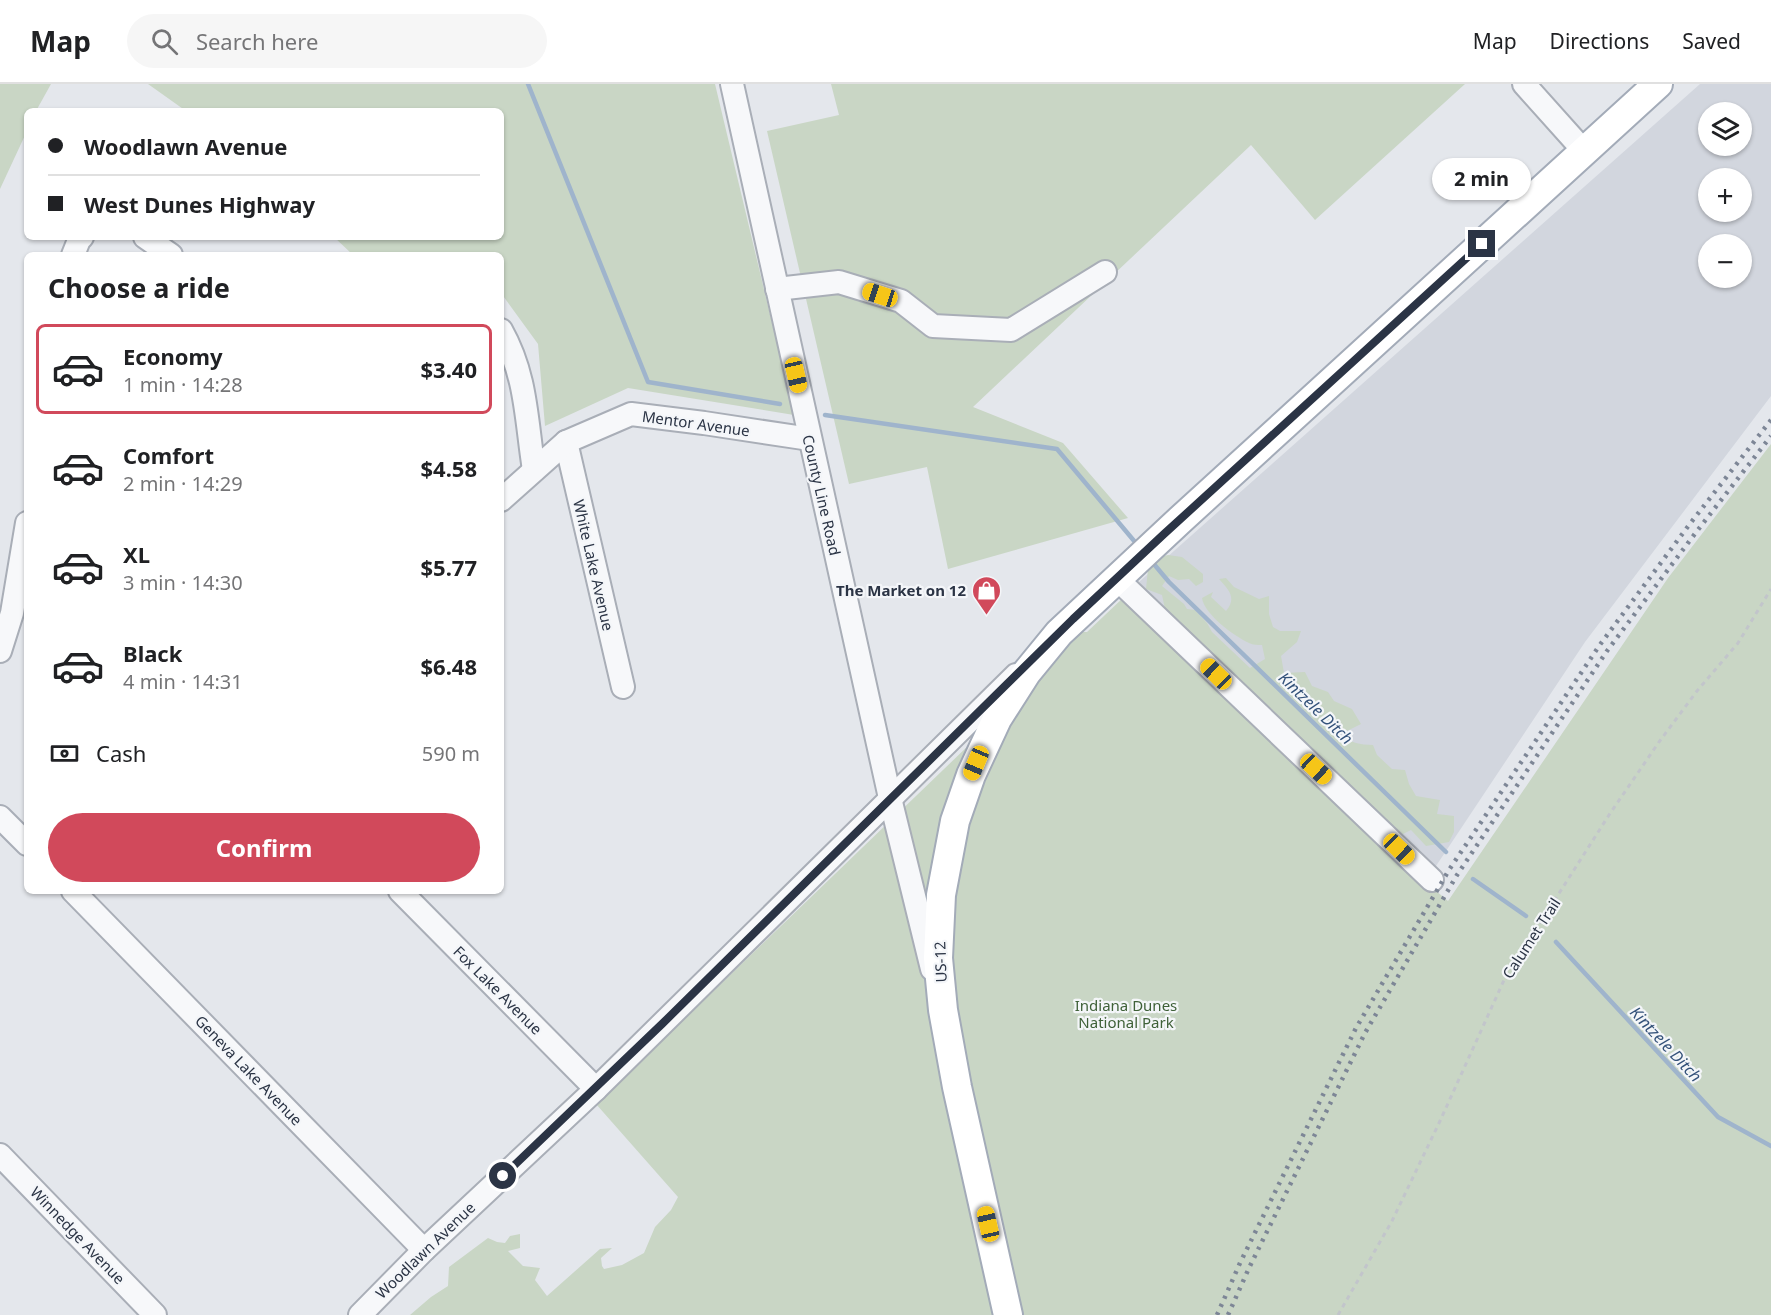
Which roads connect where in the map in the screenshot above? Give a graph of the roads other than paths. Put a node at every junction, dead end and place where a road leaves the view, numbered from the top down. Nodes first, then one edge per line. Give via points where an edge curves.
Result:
1 (732, 84) edge
2 (1524, 84) edge
3 (1659, 84) edge
4 (1584, 151) junction
5 (149, 240) edge
6 (167, 252) edge
7 (1106, 272) dead end
8 (777, 289) junction
9 (504, 337) edge
10 (810, 439) junction
11 (566, 442) junction
12 (534, 470) junction
13 (504, 497) edge
14 (24, 541) edge
15 (1116, 578) junction
16 (1059, 633) junction
17 (0, 651) edge
18 (623, 687) dead end
19 (890, 798) junction
20 (0, 817) edge
21 (24, 841) edge
22 (1432, 880) dead end
23 (76, 894) edge
24 (403, 894) edge
25 (943, 1010) junction
26 (596, 1089) junction
27 (0, 1155) edge
28 (424, 1250) junction
29 (155, 1315) edge
30 (360, 1315) edge
31 (1008, 1315) edge

1 - 8 street, County Line Road
2 - 4 street
3 - 4 main road, US-12
4 - 15 main road, US-12
5 - 6 street
7 - 8 street via 1011,330 933,326 900,301 839,282
8 - 10 street, County Line Road
9 - 12 street via 518,367 525,397
10 - 11 street, Mentor Avenue via 631,414
10 - 19 street, County Line Road
11 - 12 street, Mentor Avenue
11 - 18 street, White Lake Avenue
12 - 13 street, Mentor Avenue
14 - 17 street via 12,613
15 - 16 main road, US-12
15 - 22 street
16 - 19 street, Woodlawn Avenue
16 - 25 main road, US-12 via 1027,672 997,719 955,821 939,926
19 - 25 street, County Line Road
19 - 26 street, Woodlawn Avenue
20 - 21 street
23 - 28 street, Geneva Lake Avenue
24 - 26 street, Fox Lake Avenue
25 - 31 main road, US-12
26 - 28 street, Woodlawn Avenue
27 - 29 street, Winnedge Avenue
28 - 30 street, Woodlawn Avenue

